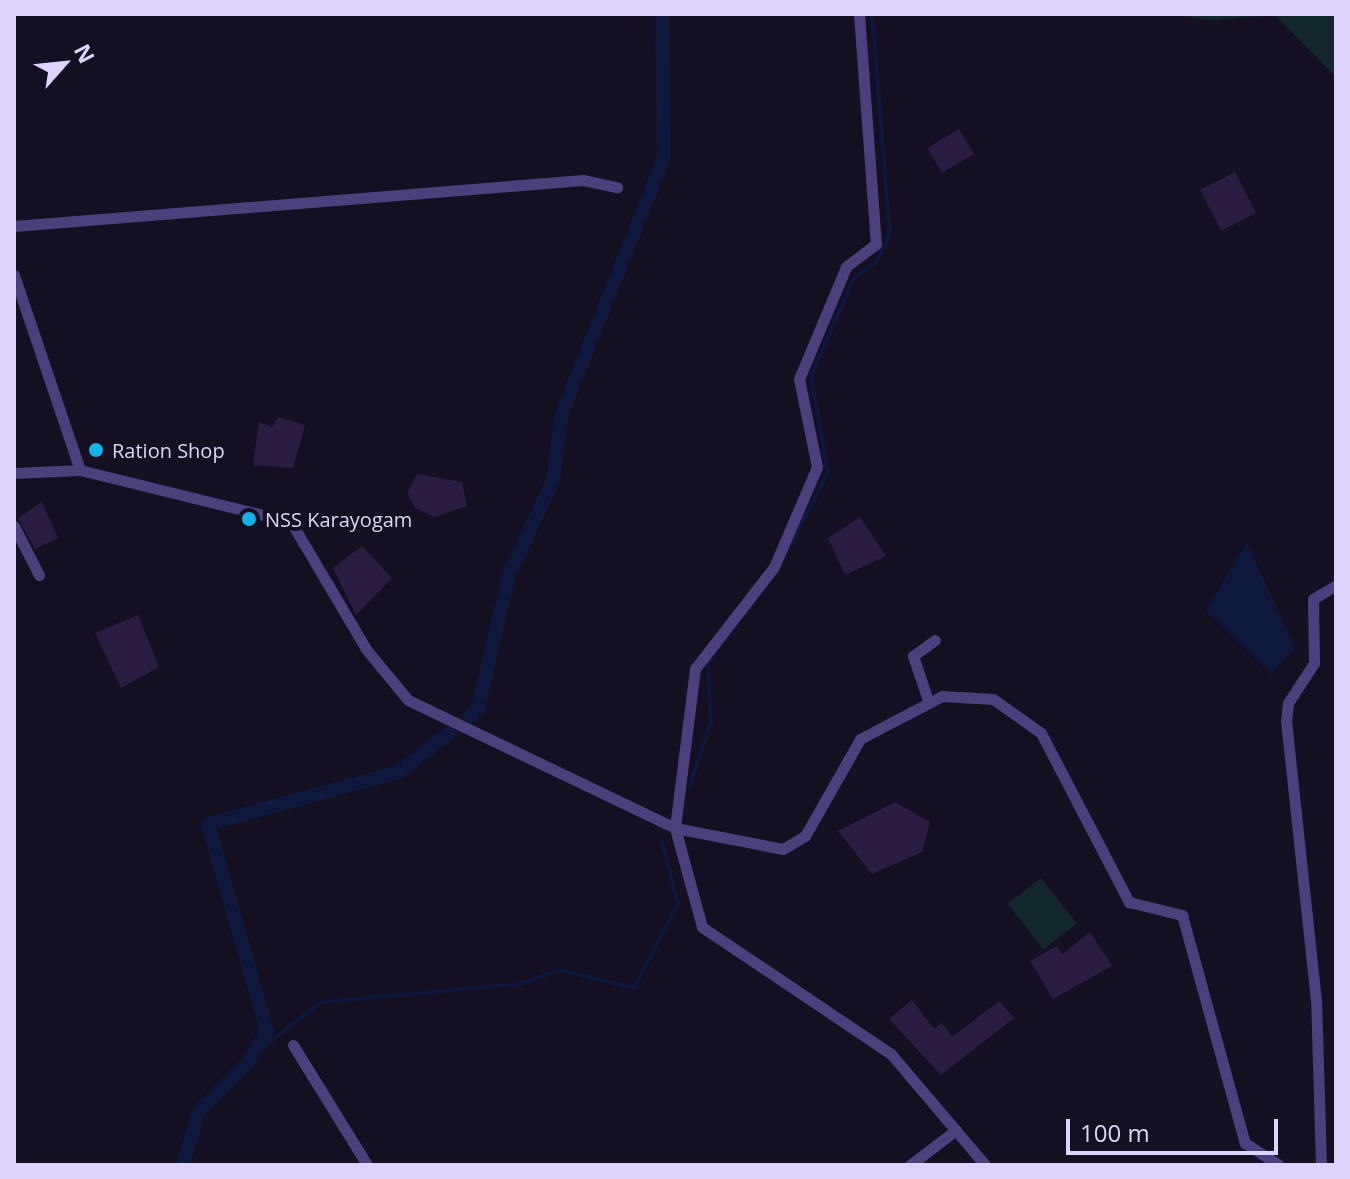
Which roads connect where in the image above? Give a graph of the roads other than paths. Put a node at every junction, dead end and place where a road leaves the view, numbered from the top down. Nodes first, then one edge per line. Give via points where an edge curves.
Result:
1 (859, 14) edge
2 (617, 187) dead end
3 (14, 226) edge
4 (14, 275) edge
5 (80, 470) junction
6 (14, 473) edge
7 (14, 526) edge
8 (39, 575) dead end
9 (1336, 585) edge
10 (935, 640) dead end
11 (929, 703) junction
12 (675, 828) junction
13 (293, 1045) dead end
14 (956, 1130) junction
15 (367, 1165) edge
16 (910, 1165) edge
17 (985, 1165) edge
18 (1279, 1165) edge
19 (1321, 1165) edge

1 - 12 street via 876,244 846,267 799,379 817,467 774,567 695,669
2 - 3 street via 583,180
4 - 5 street
5 - 6 street
5 - 12 street via 291,522 366,649 408,700
7 - 8 street
9 - 19 street via 1313,599 1314,663 1288,703 1286,722 1316,1001
10 - 11 street via 913,656
11 - 12 street via 860,739 805,836 783,849
11 - 18 street via 942,696 993,699 1041,733 1129,902 1182,915 1245,1143
12 - 14 street via 702,927 891,1054
13 - 15 street
14 - 16 street
14 - 17 street

